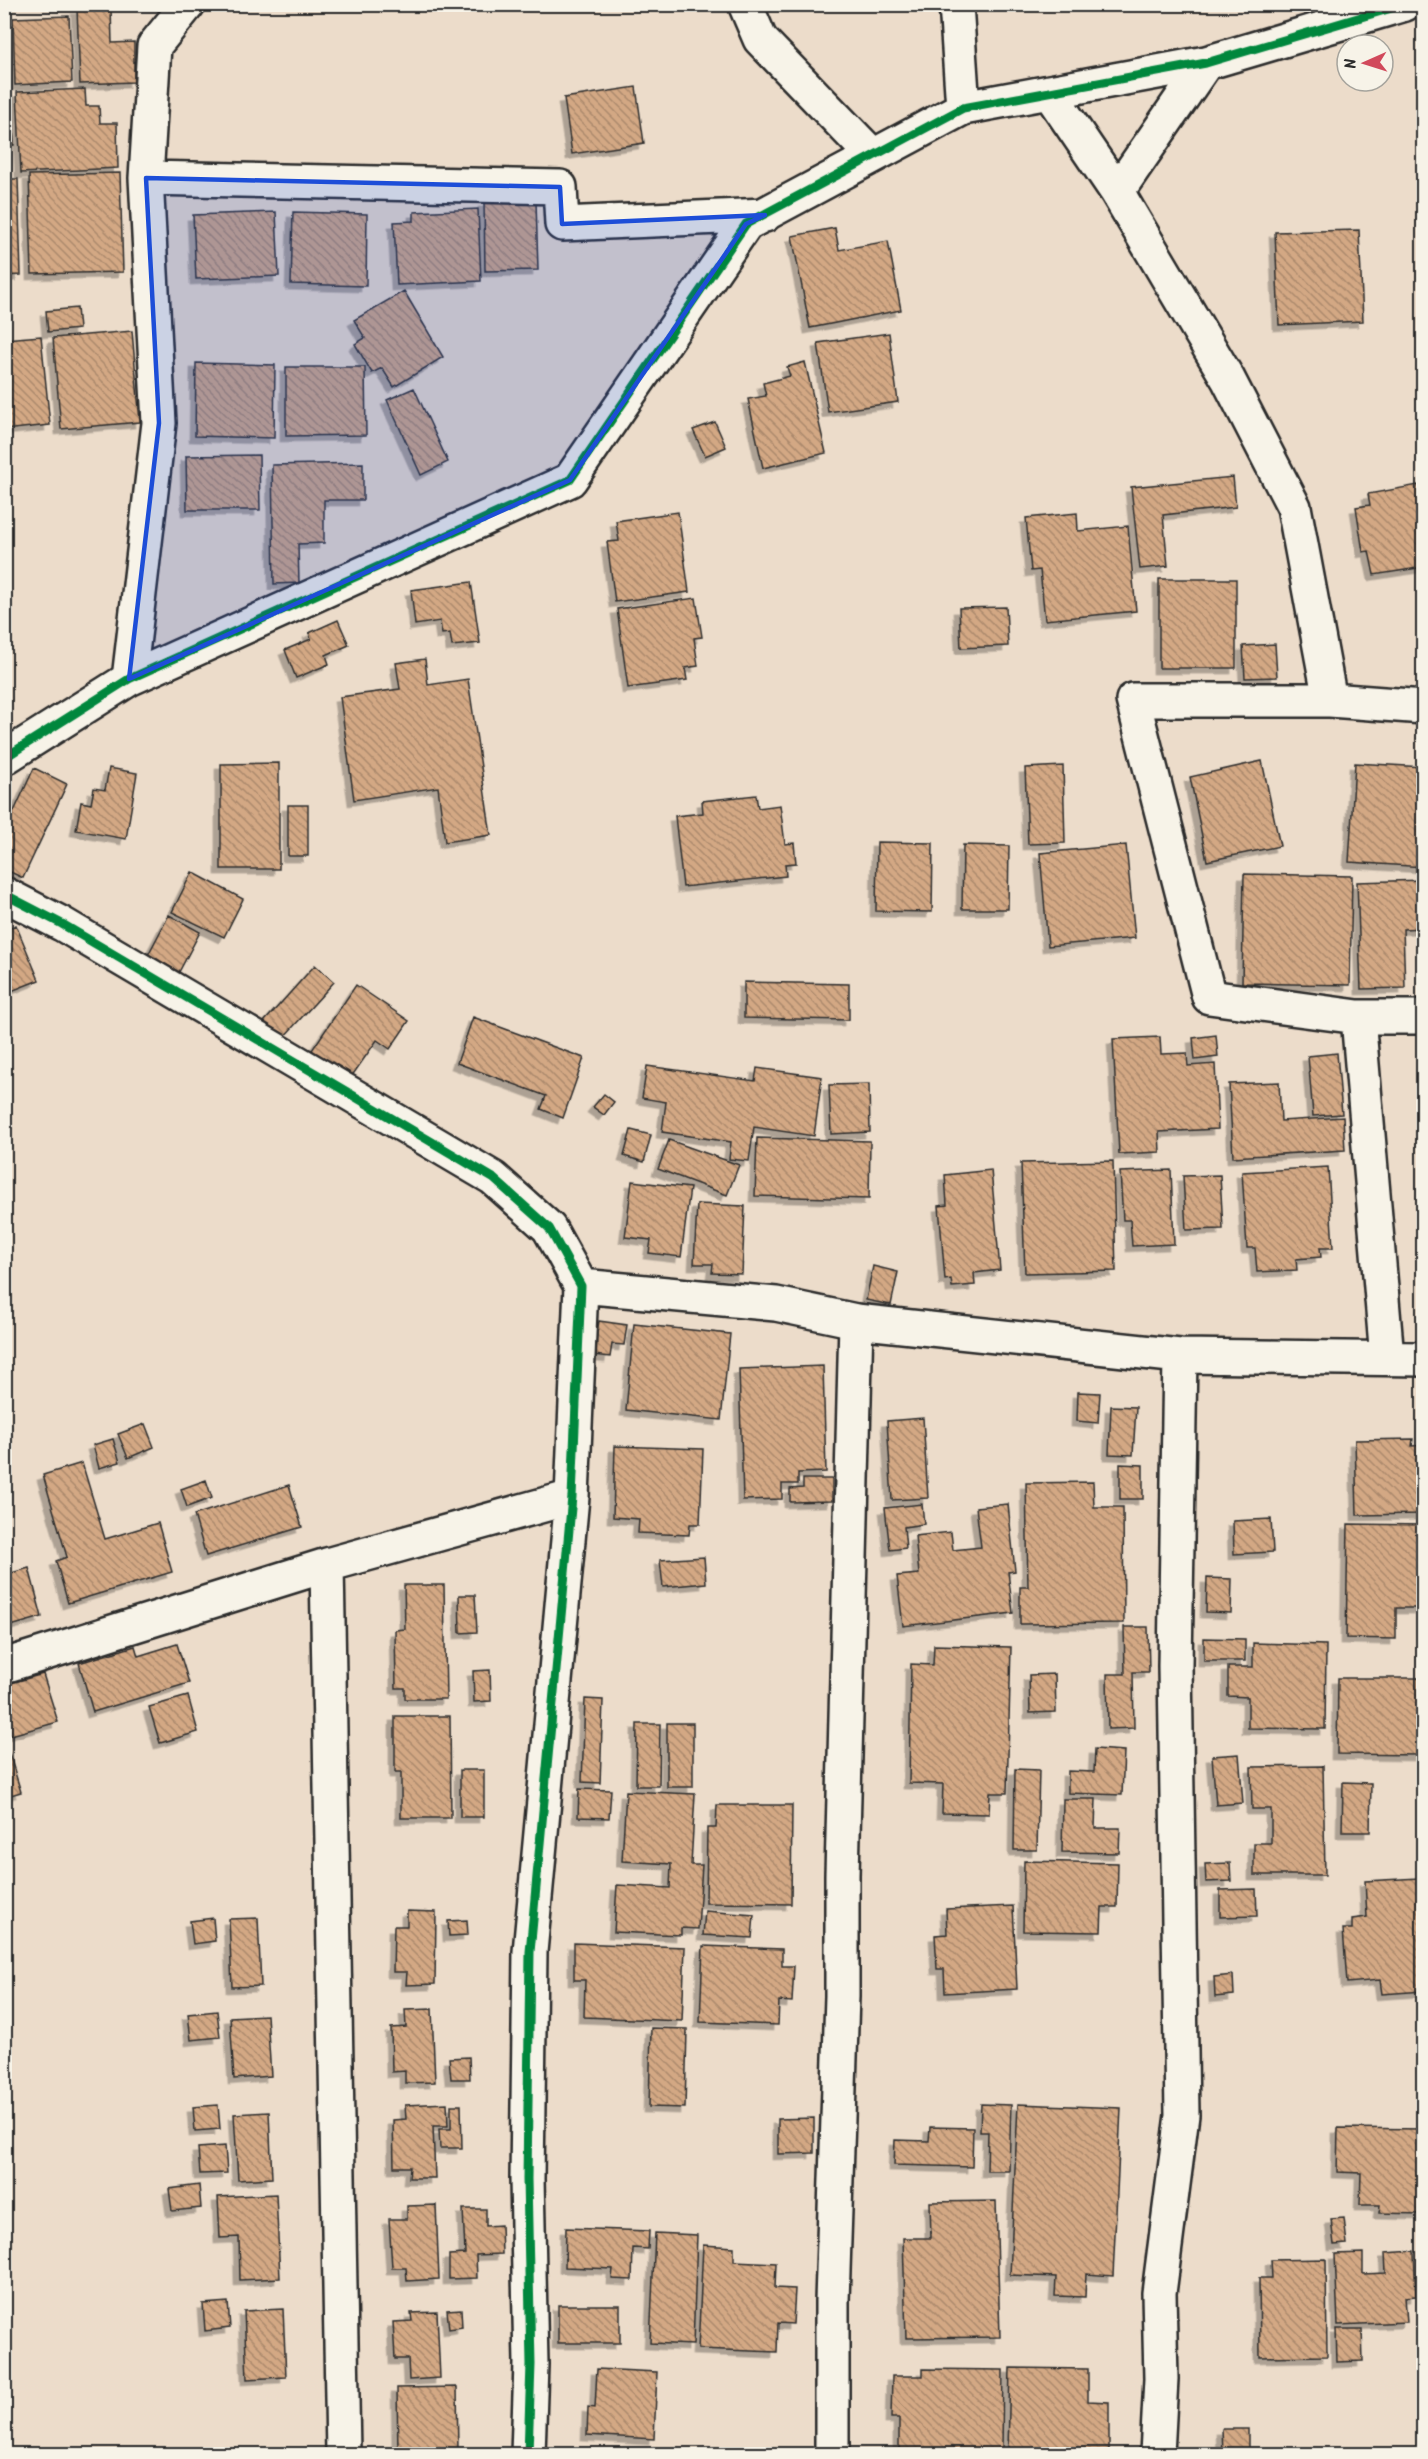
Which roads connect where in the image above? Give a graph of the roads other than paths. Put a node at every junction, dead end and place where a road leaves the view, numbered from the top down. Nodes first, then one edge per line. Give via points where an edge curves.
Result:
1 (188, 4) edge
2 (745, 4) edge
3 (956, 4) edge
4 (1406, 4) edge
5 (1206, 63) junction
6 (1049, 92) junction
7 (963, 108) junction
8 (873, 156) junction
9 (146, 178) junction
10 (1117, 192) junction
11 (765, 215) junction
12 (129, 679) junction
13 (1330, 700) junction
14 (1424, 707) edge
15 (4, 758) edge
16 (4, 894) edge
17 (1358, 1017) junction
18 (1424, 1017) edge
19 (581, 1286) junction
20 (856, 1321) junction
21 (1180, 1356) junction
22 (1387, 1358) junction
23 (1424, 1359) edge
24 (572, 1497) junction
25 (327, 1565) junction
26 (4, 1666) edge
27 (342, 2454) edge
28 (528, 2454) edge
29 (832, 2454) edge
30 (1157, 2454) edge

1 - 9 street via 154,46
2 - 8 street via 760,39
3 - 7 street
4 - 5 street
5 - 6 street
5 - 10 street
6 - 7 street
6 - 10 street
7 - 8 street
8 - 11 street
9 - 11 street via 560,187 562,224
9 - 12 street via 159,423
10 - 13 street via 1228,379 1294,507
11 - 12 street via 746,224 570,480
12 - 15 street
13 - 14 street
13 - 17 street via 1133,700 1209,997
16 - 19 street via 62,924 493,1178 549,1228
17 - 18 street
17 - 22 street
19 - 20 street via 776,1304
19 - 24 street
20 - 21 street
20 - 29 street via 832,2301
21 - 22 street
21 - 30 street via 1175,1666 1182,2115 1159,2293 1161,2379
22 - 23 street
24 - 25 street
24 - 28 street via 530,1952
25 - 26 street
25 - 27 street

